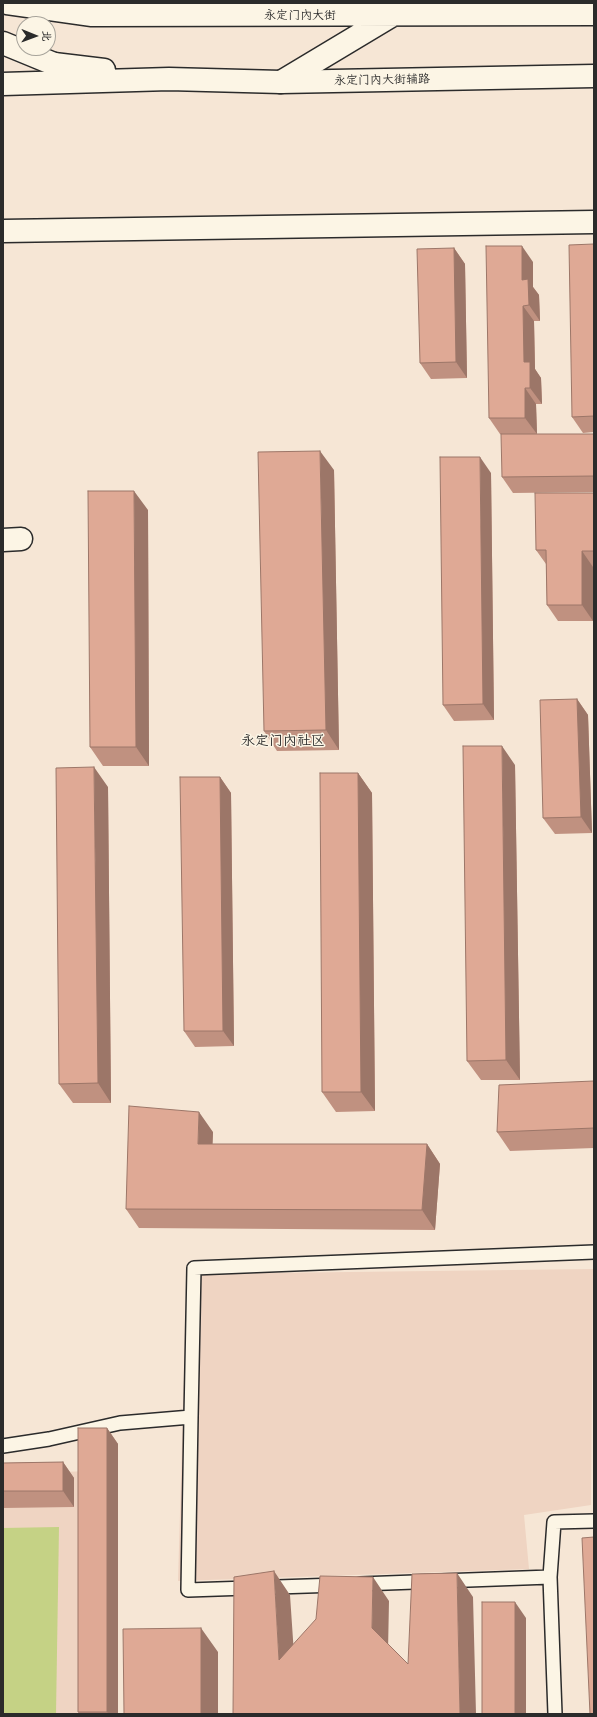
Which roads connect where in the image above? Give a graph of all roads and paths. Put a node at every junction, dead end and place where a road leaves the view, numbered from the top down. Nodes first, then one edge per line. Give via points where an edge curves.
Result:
1 (6, 3) edge
2 (594, 14) edge
3 (391, 16) junction
4 (3, 43) edge
5 (594, 76) edge
6 (169, 79) junction
7 (281, 82) junction
8 (3, 84) edge
9 (594, 222) edge
10 (3, 232) edge
11 (594, 1252) edge
12 (191, 1417) junction
13 (3, 1446) edge
14 (594, 1521) edge
15 (550, 1577) junction
16 (555, 1714) edge

1 - 3 street, 永定门内大街 via 92,15
2 - 3 street, 永定门内大街
3 - 7 street
4 - 6 street via 54,64
5 - 7 street, 永定门内大街辅路
6 - 7 street, 永定门内大街辅路
6 - 8 street
9 - 10 street
11 - 12 lane via 194,1268
12 - 13 lane via 120,1423
12 - 15 lane via 188,1590
14 - 15 lane via 554,1522
15 - 16 lane

